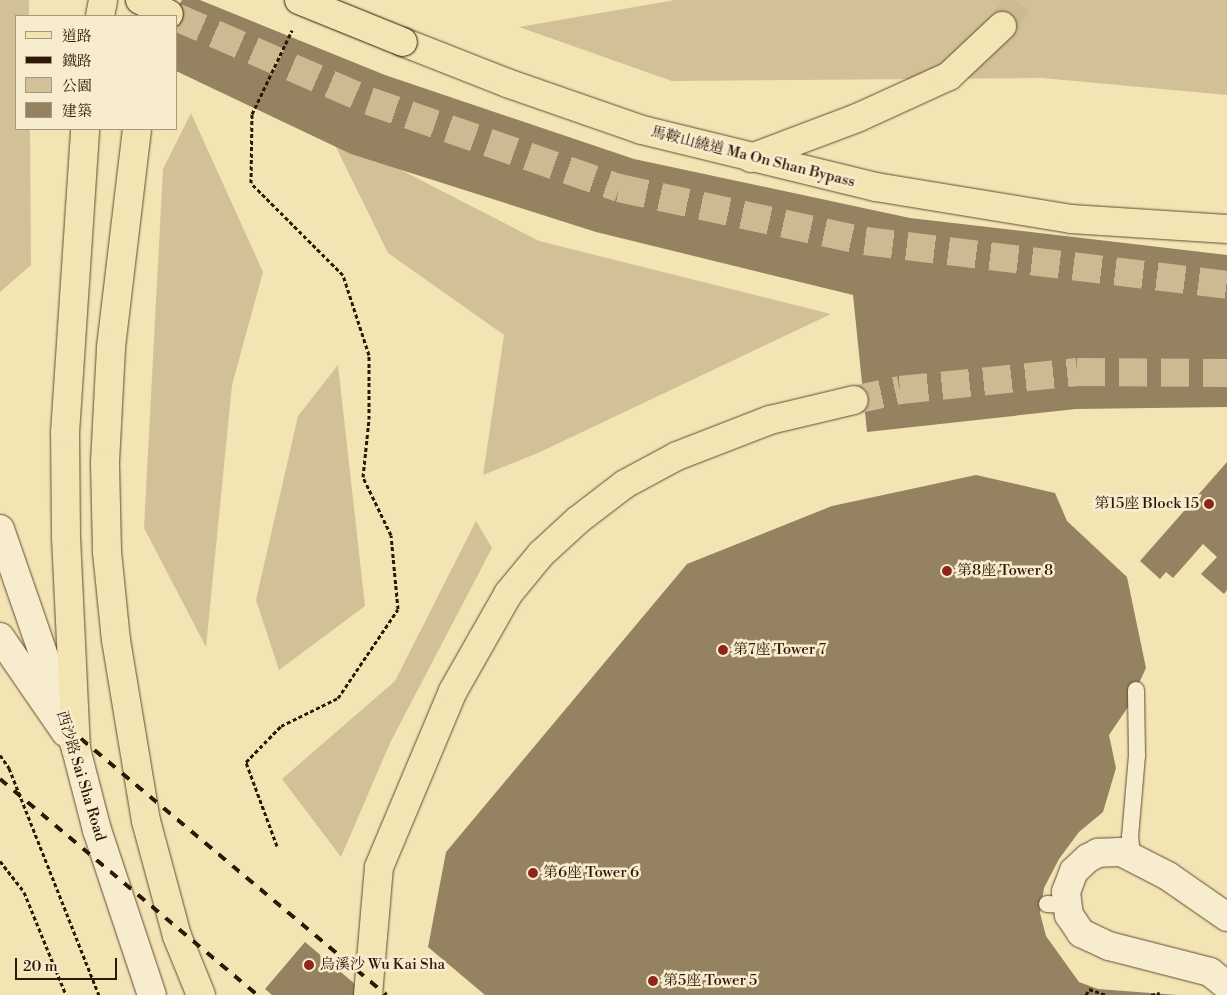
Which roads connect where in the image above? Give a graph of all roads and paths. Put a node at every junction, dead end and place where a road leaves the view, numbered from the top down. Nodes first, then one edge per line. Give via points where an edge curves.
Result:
1 (103, 0) edge
2 (140, 0) edge
3 (299, 0) edge
4 (158, 10) edge
5 (100, 15) edge
6 (294, 26) dead end
7 (1002, 26) tunnel mouth
8 (85, 130) edge
9 (137, 130) edge
10 (751, 158) junction
11 (1227, 229) edge
12 (854, 400) tunnel mouth
13 (0, 529) edge
14 (0, 637) edge
15 (1136, 690) dead end
16 (76, 749) junction
17 (0, 755) edge
18 (277, 846) dead end
19 (1132, 855) junction
20 (0, 861) edge
21 (1227, 917) edge
22 (1227, 986) edge
23 (66, 995) edge
24 (99, 995) edge
25 (152, 995) edge
26 (200, 995) edge
27 (368, 995) edge
28 (1086, 995) edge
29 (1106, 995) edge

1 - 5 main road
2 - 4 main road, bridge
3 - 10 main road, 馬鞍山繞道 Ma On Shan Bypass, bridge via 507,83 642,130
6 - 18 path via 252,114 251,183 343,275 369,355 369,419 363,477 391,535 398,609 338,698 281,726 246,762
7 - 10 main road via 949,76 857,118
8 - 16 main road via 65,433 66,538
9 - 26 main road via 110,357 107,552 116,640 146,821 177,936
10 - 11 main road, 馬鞍山繞道 Ma On Shan Bypass via 876,187 1071,219
12 - 27 main road via 770,420 677,456 625,484 541,554 508,594 453,691 379,867
13 - 16 street, 西沙路 Sai Sha Road
14 - 16 street
15 - 19 lane via 1137,756 1130,837
16 - 25 street, 西沙路 Sai Sha Road via 97,830
17 - 24 path via 9,768
19 - 21 street
19 - 22 street via 1110,851 1098,853 1080,864 1059,891 1081,933 1109,954 1210,972
20 - 23 path via 24,892
28 - 29 path via 1089,988

